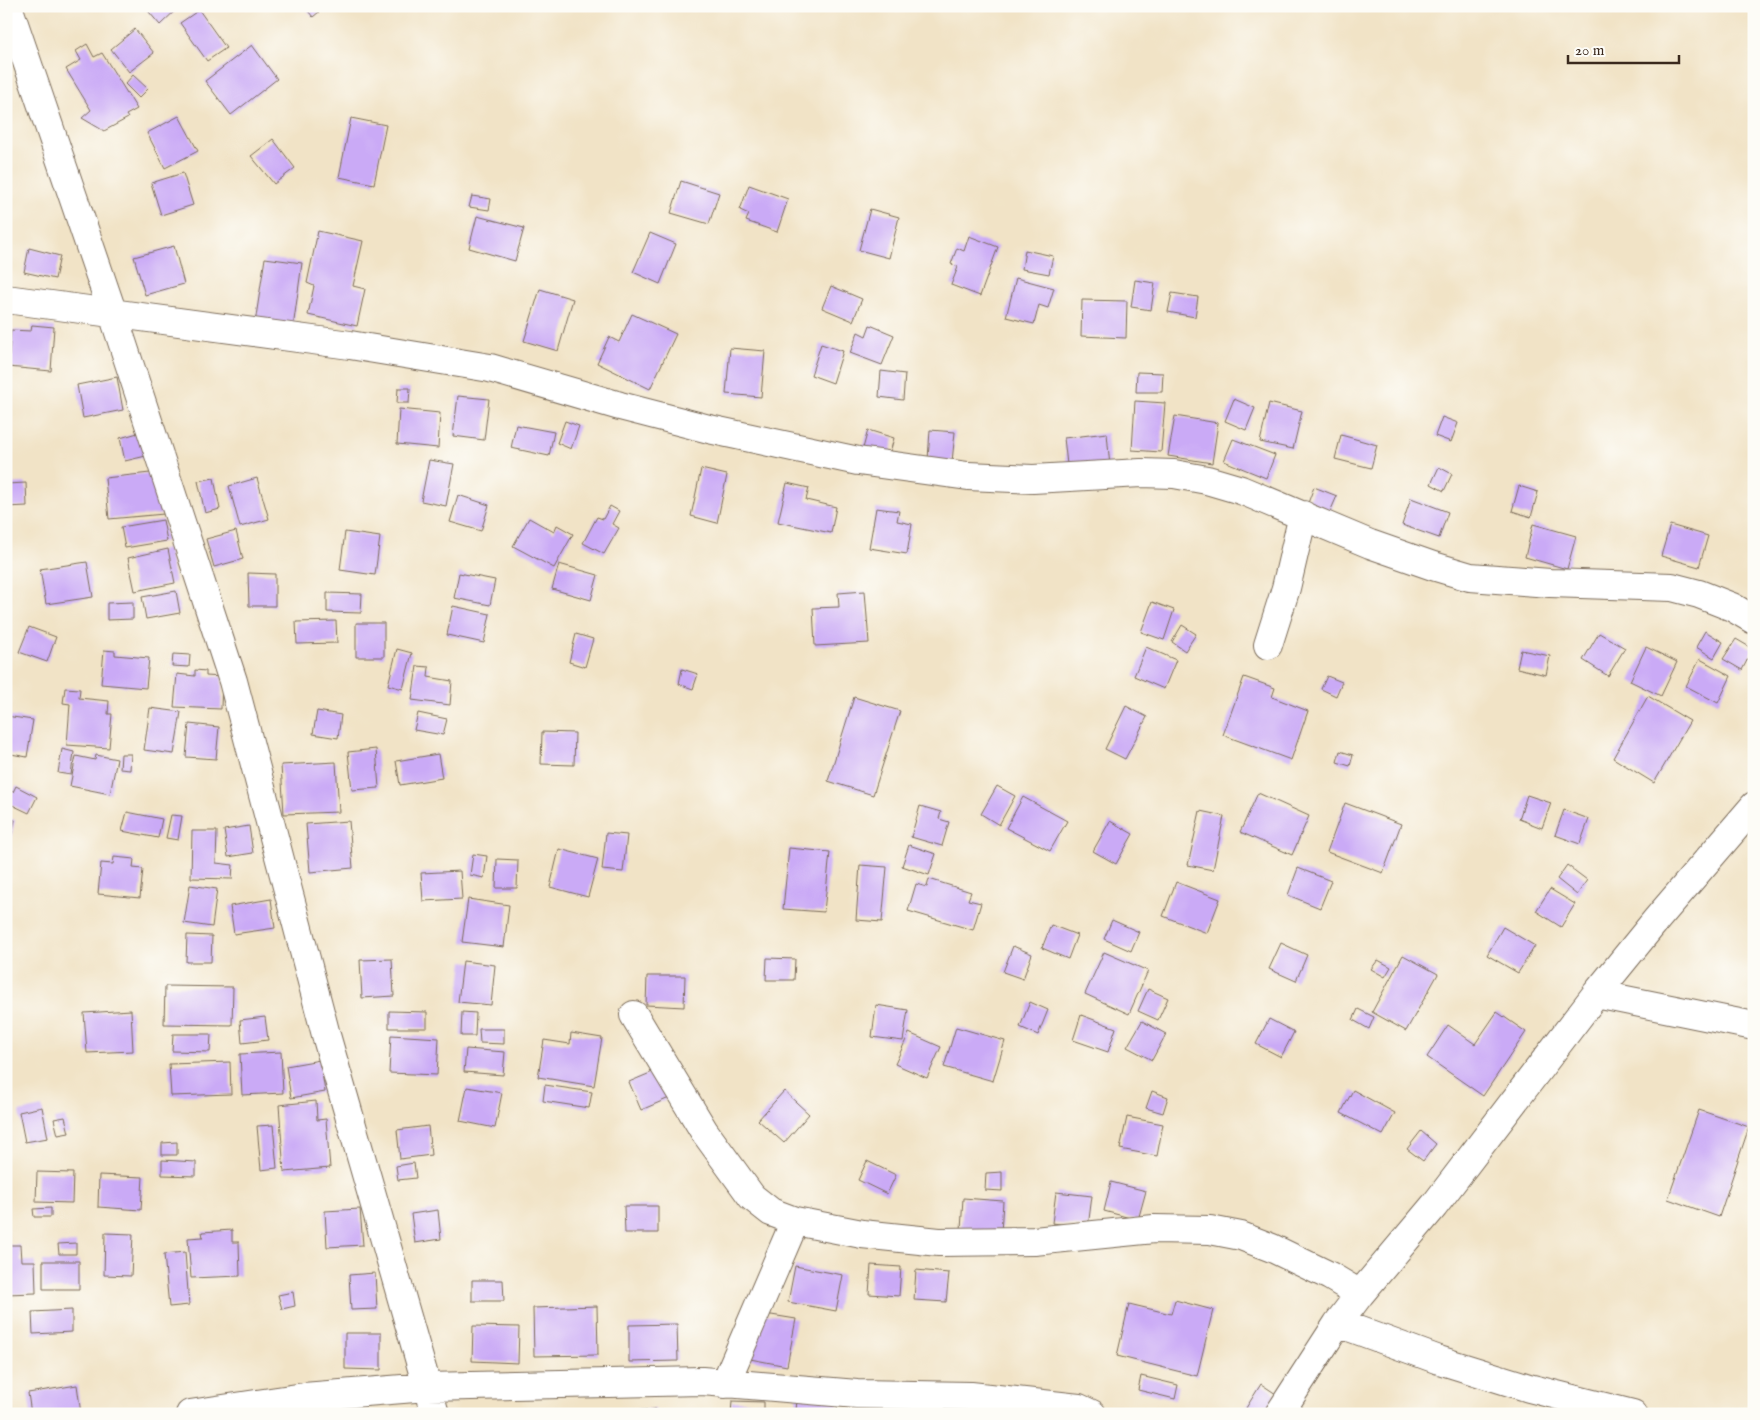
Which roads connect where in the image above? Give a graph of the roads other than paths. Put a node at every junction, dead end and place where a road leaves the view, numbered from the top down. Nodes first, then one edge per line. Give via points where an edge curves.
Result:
1 (8, 6) edge
2 (6, 299) edge
3 (113, 314) junction
4 (1304, 515) junction
5 (1754, 620) edge
6 (1268, 644) dead end
7 (1754, 806) edge
8 (1596, 994) junction
9 (634, 1015) dead end
10 (1754, 1026) edge
11 (795, 1221) junction
12 (1360, 1294) junction
13 (1338, 1323) junction
14 (726, 1384) junction
15 (427, 1388) junction
16 (860, 1404) edge
17 (190, 1414) edge
18 (435, 1414) edge
19 (1092, 1414) edge
20 (1279, 1414) edge
21 (1634, 1414) edge

1 - 3 street
2 - 3 street
3 - 4 street via 350,345 490,368 709,429 858,461 968,476 1033,479 1174,474 1241,490
3 - 15 street via 233,681 326,1035
4 - 5 street via 1370,544 1470,577 1672,587 1732,607
4 - 6 street
7 - 8 street
8 - 10 street
8 - 12 street via 1434,1206
9 - 11 street via 704,1131 752,1197 771,1212
11 - 12 street via 862,1234 939,1242 1034,1241 1154,1229 1210,1230 1241,1236 1272,1248
11 - 14 street
12 - 13 street
13 - 20 street
13 - 21 street via 1520,1385
14 - 15 street via 702,1381
14 - 16 street
15 - 17 street via 304,1397
15 - 18 street
16 - 19 street via 971,1396 1079,1408

